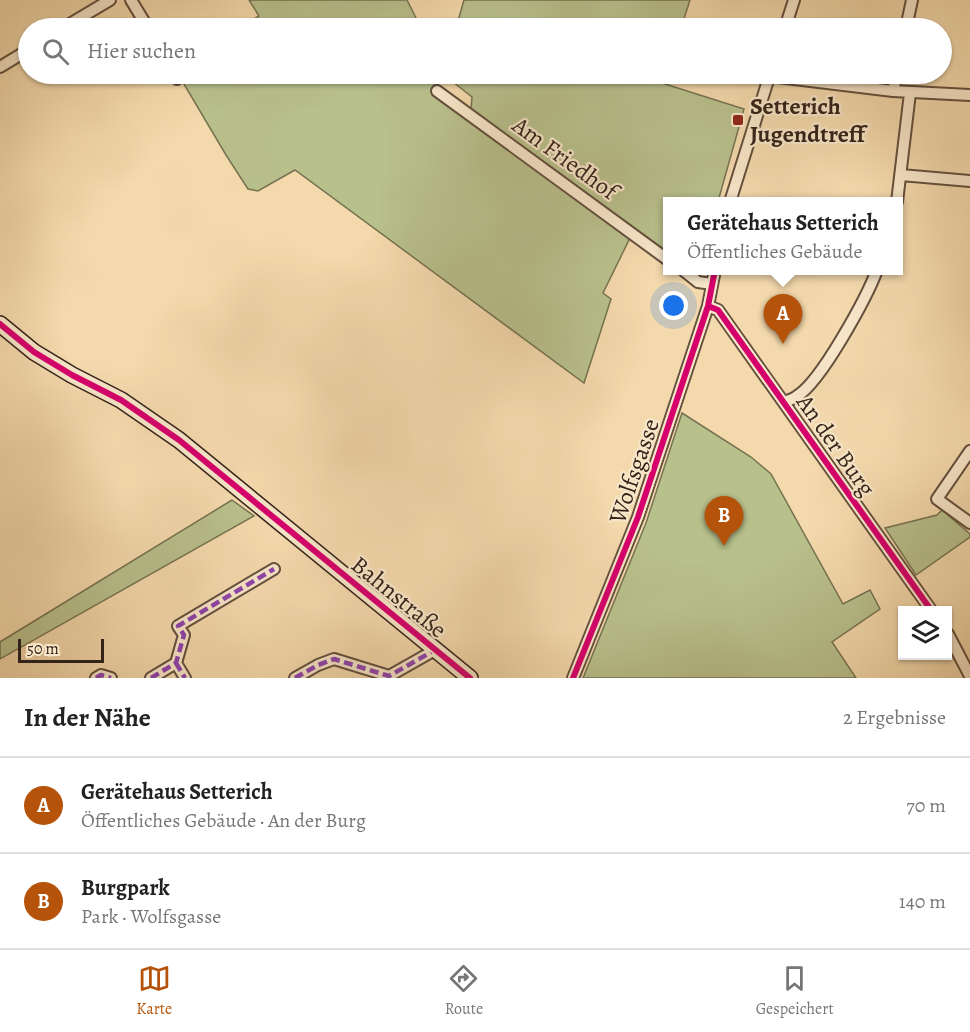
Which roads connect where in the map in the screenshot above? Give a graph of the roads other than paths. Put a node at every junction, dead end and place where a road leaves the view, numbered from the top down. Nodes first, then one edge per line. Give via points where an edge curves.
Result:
1 (110, 0) edge
2 (131, 0) edge
3 (794, 0) edge
4 (912, 0) edge
5 (80, 18) edge
6 (142, 18) edge
7 (788, 18) edge
8 (908, 18) edge
9 (18, 56) edge
10 (0, 67) edge
11 (766, 84) edge
12 (839, 84) edge
13 (895, 84) edge
14 (436, 91) dead end
15 (893, 91) junction
16 (910, 93) junction
17 (970, 95) edge
18 (901, 175) junction
19 (970, 181) edge
20 (731, 197) edge
21 (898, 197) edge
22 (663, 256) edge
23 (689, 275) edge
24 (714, 275) edge
25 (875, 275) edge
26 (712, 284) junction
27 (708, 306) junction
28 (0, 324) edge
29 (784, 402) junction
30 (970, 451) edge
31 (970, 523) edge
32 (274, 568) dead end
33 (928, 606) edge
34 (952, 641) edge
35 (435, 650) junction
36 (176, 663) junction
37 (970, 674) edge
38 (96, 678) edge
39 (111, 678) edge
40 (151, 678) edge
41 (184, 678) edge
42 (296, 678) edge
43 (470, 678) edge
44 (573, 678) edge

1 - 5 street
2 - 6 street
3 - 7 street
4 - 8 street
9 - 10 street
11 - 20 street
12 - 15 street
13 - 15 street
14 - 22 street, Am Friedhof
15 - 16 street
16 - 17 street
16 - 18 street
18 - 19 street
18 - 21 street
23 - 26 street via 698,282
24 - 26 street, Wolfsgasse
25 - 29 street via 858,311 817,375 799,396
26 - 27 street, Wolfsgasse
27 - 29 street, An der Burg via 718,310
27 - 44 street, Wolfsgasse via 638,517
28 - 35 street, Bahnstraße via 34,352 121,400 179,440
29 - 33 street, An der Burg
30 - 31 street via 937,499
32 - 36 street via 178,626 184,635
34 - 37 street
35 - 42 street via 389,676 334,659
35 - 43 street, Bahnstraße
36 - 40 street
36 - 41 street
38 - 39 street

